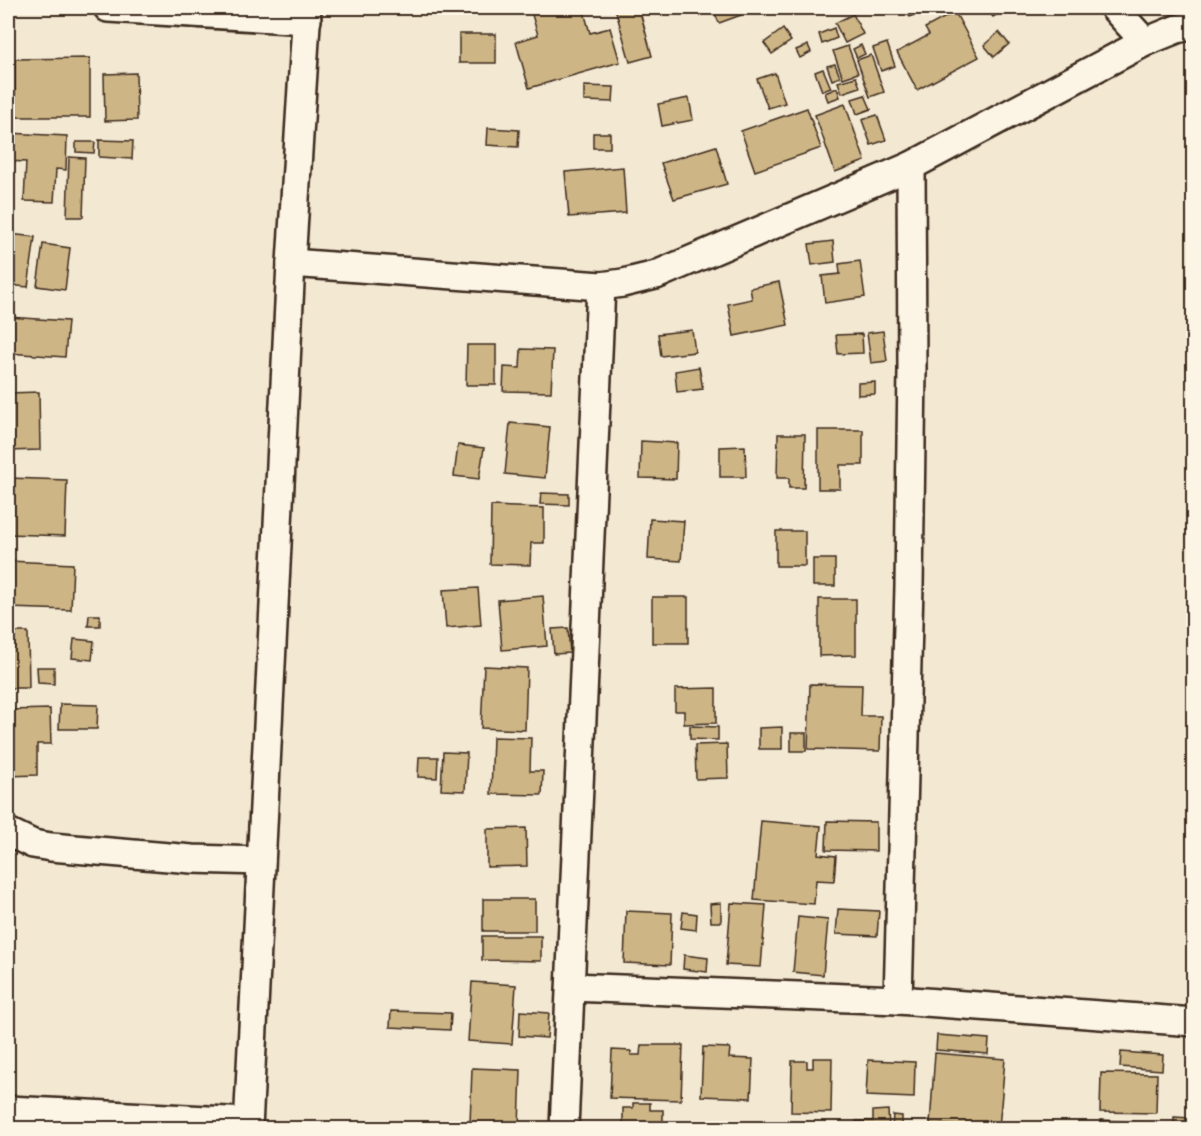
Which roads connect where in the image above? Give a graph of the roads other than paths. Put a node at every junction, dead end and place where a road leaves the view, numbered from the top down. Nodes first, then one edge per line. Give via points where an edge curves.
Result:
1 (108, 8) edge
2 (1114, 8) edge
3 (307, 14) edge
4 (1194, 26) edge
5 (1145, 42) junction
6 (911, 166) junction
7 (291, 263) junction
8 (601, 286) junction
9 (8, 832) edge
10 (261, 861) junction
11 (572, 987) junction
12 (898, 1000) junction
13 (1194, 1022) edge
14 (8, 1110) edge
15 (248, 1125) edge
16 (564, 1128) edge

1 - 3 street
2 - 5 street
3 - 7 street
4 - 5 street
5 - 6 street
6 - 8 street via 656,275
6 - 12 street via 909,586
7 - 8 street
7 - 10 street
8 - 11 street
9 - 10 street via 51,848
10 - 15 street
11 - 12 street
11 - 16 street
12 - 13 street
14 - 15 street

